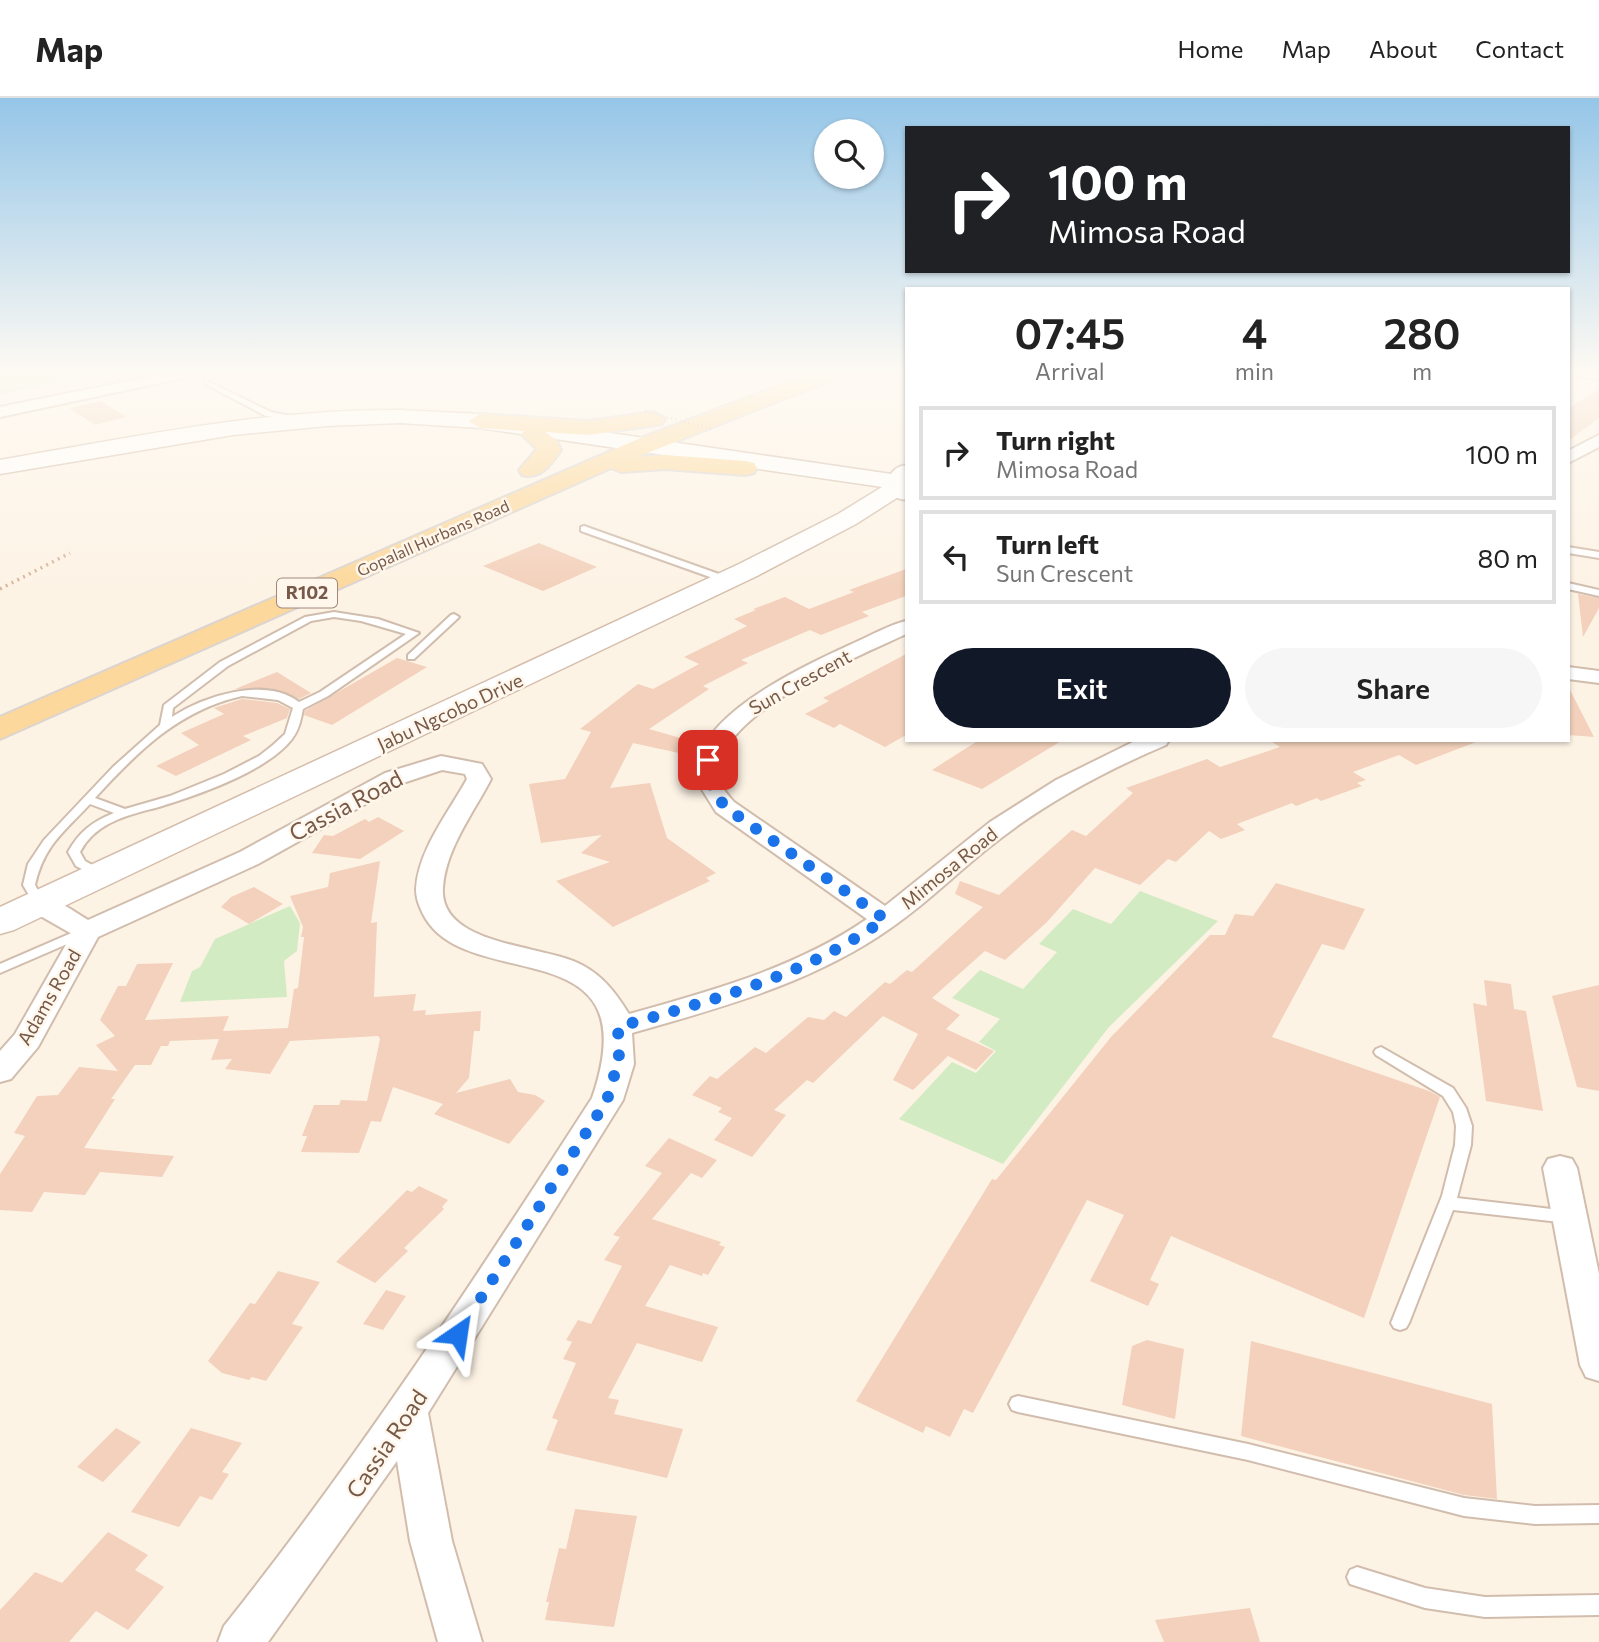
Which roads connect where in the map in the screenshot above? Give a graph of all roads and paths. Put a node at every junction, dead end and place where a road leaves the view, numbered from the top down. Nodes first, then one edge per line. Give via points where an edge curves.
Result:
1 (132, 445) edge
2 (548, 445) edge
3 (591, 445) edge
4 (625, 445) edge
5 (644, 445) edge
6 (692, 445) edge
7 (1589, 445) edge
8 (638, 447) junction
9 (1572, 453) edge
10 (743, 464) junction
11 (0, 467) edge
12 (815, 479) junction
13 (528, 483) junction
14 (904, 486) edge
15 (847, 519) junction
16 (584, 529) dead end
17 (1570, 550) edge
18 (70, 553) dead end
19 (1599, 555) edge
20 (727, 580) junction
21 (1570, 586) edge
22 (0, 589) edge
23 (1599, 593) edge
24 (454, 617) dead end
25 (905, 626) edge
26 (414, 634) junction
27 (434, 638) junction
28 (411, 657) dead end
29 (1570, 673) edge
30 (1599, 677) edge
31 (0, 701) edge
32 (298, 707) junction
33 (165, 725) junction
34 (0, 729) edge
35 (1152, 742) edge
36 (88, 799) junction
37 (122, 812) junction
38 (101, 875) junction
39 (40, 904) junction
40 (885, 919) junction
41 (0, 922) edge
42 (87, 931) junction
43 (0, 969) edge
44 (618, 1027) junction
45 (1381, 1052) dead end
46 (0, 1071) edge
47 (1560, 1168) dead end
48 (1447, 1203) junction
49 (1569, 1218) junction
50 (1400, 1323) dead end
51 (1597, 1348) edge
52 (1017, 1404) dead end
53 (409, 1413) junction
54 (1599, 1514) edge
55 (1357, 1577) dead end
56 (1599, 1605) edge
57 (240, 1642) edge
58 (460, 1642) edge

1 - 11 main road
2 - 13 main road
3 - 13 main road, Gopalall Hurbans Road / R102
4 - 8 main road
5 - 8 main road, Gopalall Hurbans Road / R102
6 - 10 main road
7 - 9 street
8 - 10 main road
8 - 13 main road, Gopalall Hurbans Road / R102
10 - 12 main road
10 - 13 main road via 644,462
10 - 14 main road
12 - 14 main road
12 - 15 main road via 853,490 857,500
13 - 31 main road, Gopalall Hurbans Road / R102
13 - 34 main road, Gopalall Hurbans Road / R102
14 - 15 main road, Jabu Ngcobo Drive
15 - 20 main road, Jabu Ngcobo Drive
16 - 20 lane
17 - 19 lane
18 - 22 path
20 - 38 main road, Jabu Ngcobo Drive
21 - 23 lane
24 - 27 lane
25 - 40 street, Sun Crescent via 746,710 711,750 707,773 712,792 725,807
26 - 27 lane
26 - 32 lane
26 - 33 lane via 339,614 321,614 200,679 168,706
27 - 28 lane
29 - 30 street
32 - 33 lane via 291,699 258,692 230,695
32 - 37 lane via 287,737 241,769 206,786
33 - 36 lane
35 - 40 street, Mimosa Road via 1041,798
36 - 37 lane
36 - 39 lane via 34,864 29,885
37 - 38 lane via 91,830 78,841 74,852 80,863
38 - 39 main road, Jabu Ngcobo Drive
39 - 41 main road, Jabu Ngcobo Drive
39 - 42 street, Adams Road
40 - 44 street, Mimosa Road via 775,980
42 - 43 lane
42 - 44 street, Cassia Road via 249,858 394,778 441,763 459,764 474,768 479,779 437,858 430,900 439,921 479,944 581,972 598,986
42 - 46 street, Adams Road via 27,1040
44 - 53 street, Cassia Road via 619,1059 607,1100
45 - 48 lane via 1448,1092 1461,1113 1463,1146
47 - 49 street
48 - 49 lane
48 - 50 lane
49 - 51 street
52 - 54 lane via 1248,1452 1464,1507 1523,1515
53 - 57 street, Cassia Road via 352,1497
53 - 58 street via 431,1541
55 - 56 lane via 1425,1598 1485,1607

